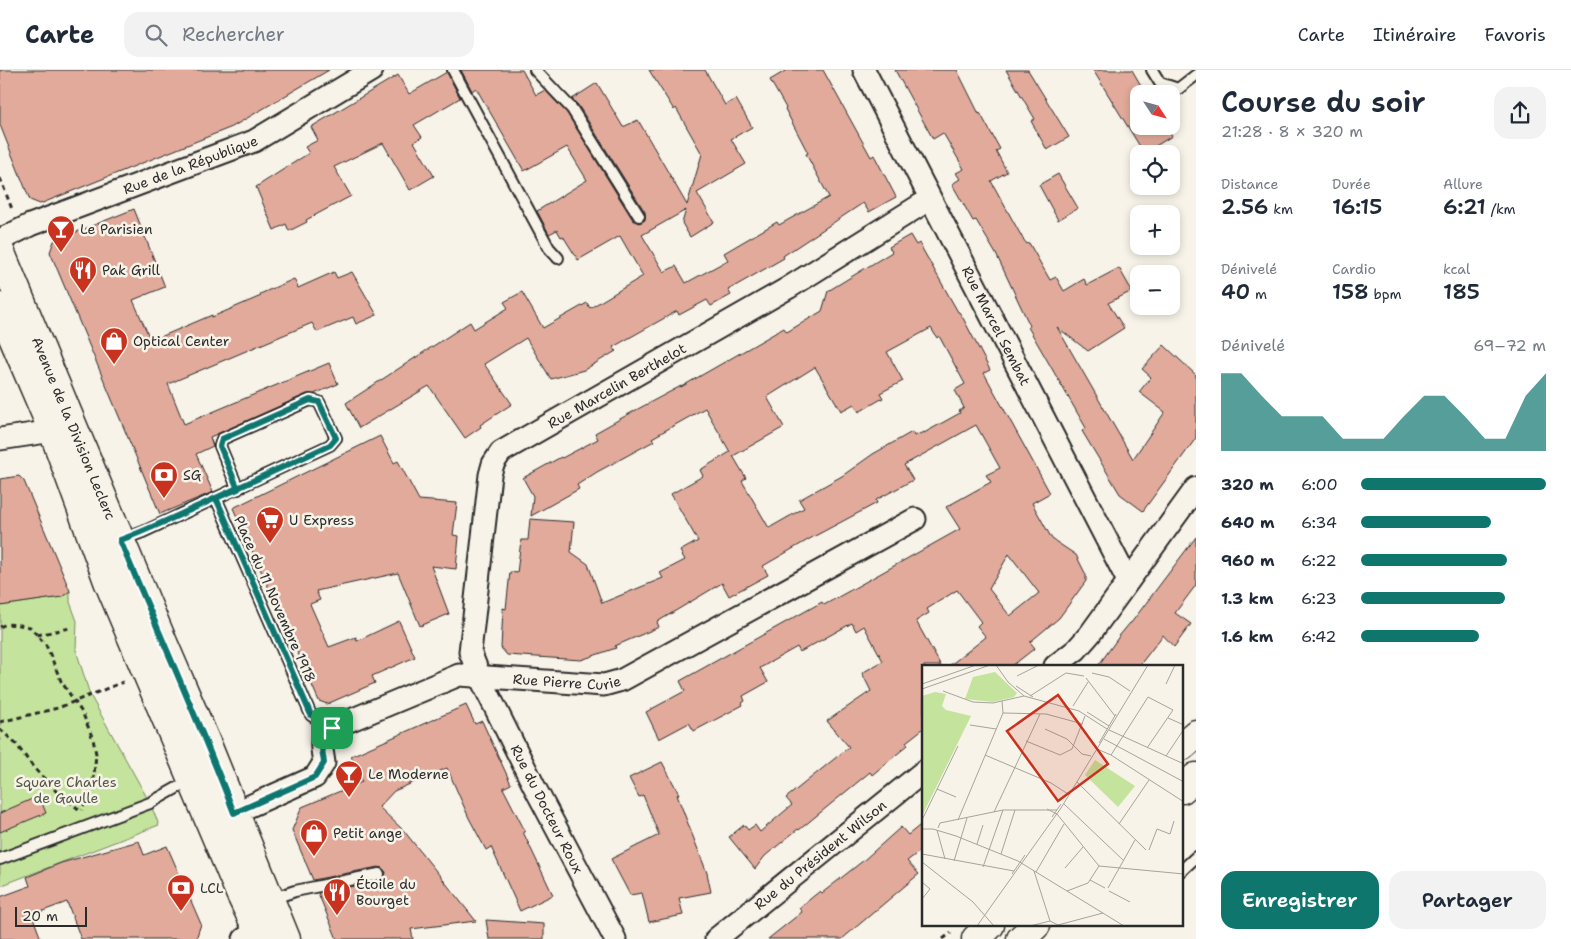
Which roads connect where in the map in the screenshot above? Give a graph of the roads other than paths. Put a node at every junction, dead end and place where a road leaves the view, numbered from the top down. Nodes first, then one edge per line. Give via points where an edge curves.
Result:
1 (372, 70) edge
2 (453, 70) edge
3 (535, 70) edge
4 (864, 70) edge
5 (1152, 70) edge
6 (1196, 75) edge
7 (930, 199) junction
8 (639, 216) dead end
9 (0, 240) edge
10 (0, 251) edge
11 (558, 258) dead end
12 (0, 307) edge
13 (53, 431) junction
14 (0, 440) edge
15 (1196, 488) edge
16 (238, 489) junction
17 (216, 498) junction
18 (915, 519) dead end
19 (120, 540) junction
20 (1128, 581) junction
21 (1056, 665) edge
22 (480, 677) junction
23 (332, 728) junction
24 (1196, 734) edge
25 (1184, 744) edge
26 (922, 773) edge
27 (192, 780) junction
28 (234, 813) junction
29 (1196, 858) edge
30 (0, 859) edge
31 (1184, 868) edge
32 (379, 874) dead end
33 (270, 900) junction
34 (989, 926) edge
35 (1035, 926) edge
36 (255, 936) edge
37 (286, 939) edge
38 (615, 939) edge
39 (716, 939) edge
40 (976, 939) edge
41 (1021, 939) edge

1 - 9 street, Rue de la République via 254,141
2 - 11 lane via 548,248
3 - 8 lane via 572,109
4 - 7 street, Rue Marcel Sembat
5 - 6 lane via 1160,83 1178,89
7 - 20 street, Rue Marcel Sembat
7 - 22 street, Rue Marcelin Berthelot via 788,288 501,452 490,475 470,652
10 - 19 main road, Avenue de la Division Leclerc
12 - 13 main road, Avenue de la Division Leclerc
13 - 14 street
13 - 27 main road, Avenue de la Division Leclerc via 108,581
15 - 20 street
16 - 16 lane via 330,445 336,438 319,402 310,400 222,439 220,446
16 - 17 lane
17 - 19 lane
17 - 23 lane, Place du 11 Novembre 1918 via 311,715
18 - 22 street, Rue Pierre Curie via 622,680 604,685
19 - 28 main road, Avenue de la Division Leclerc
20 - 21 street via 1090,634
22 - 23 street, Rue Pierre Curie via 459,675
22 - 38 street, Rue du Docteur Roux
23 - 28 street via 323,735 324,763 315,777
24 - 25 main road
26 - 39 street, Rue du Président Wilson
27 - 30 lane via 150,803
27 - 36 main road, Avenue de la Division Leclerc
28 - 33 main road, Avenue de la Division Leclerc
29 - 31 lane
32 - 33 lane via 295,891
33 - 37 main road, Avenue de la Division Leclerc
34 - 40 main road
35 - 41 main road

